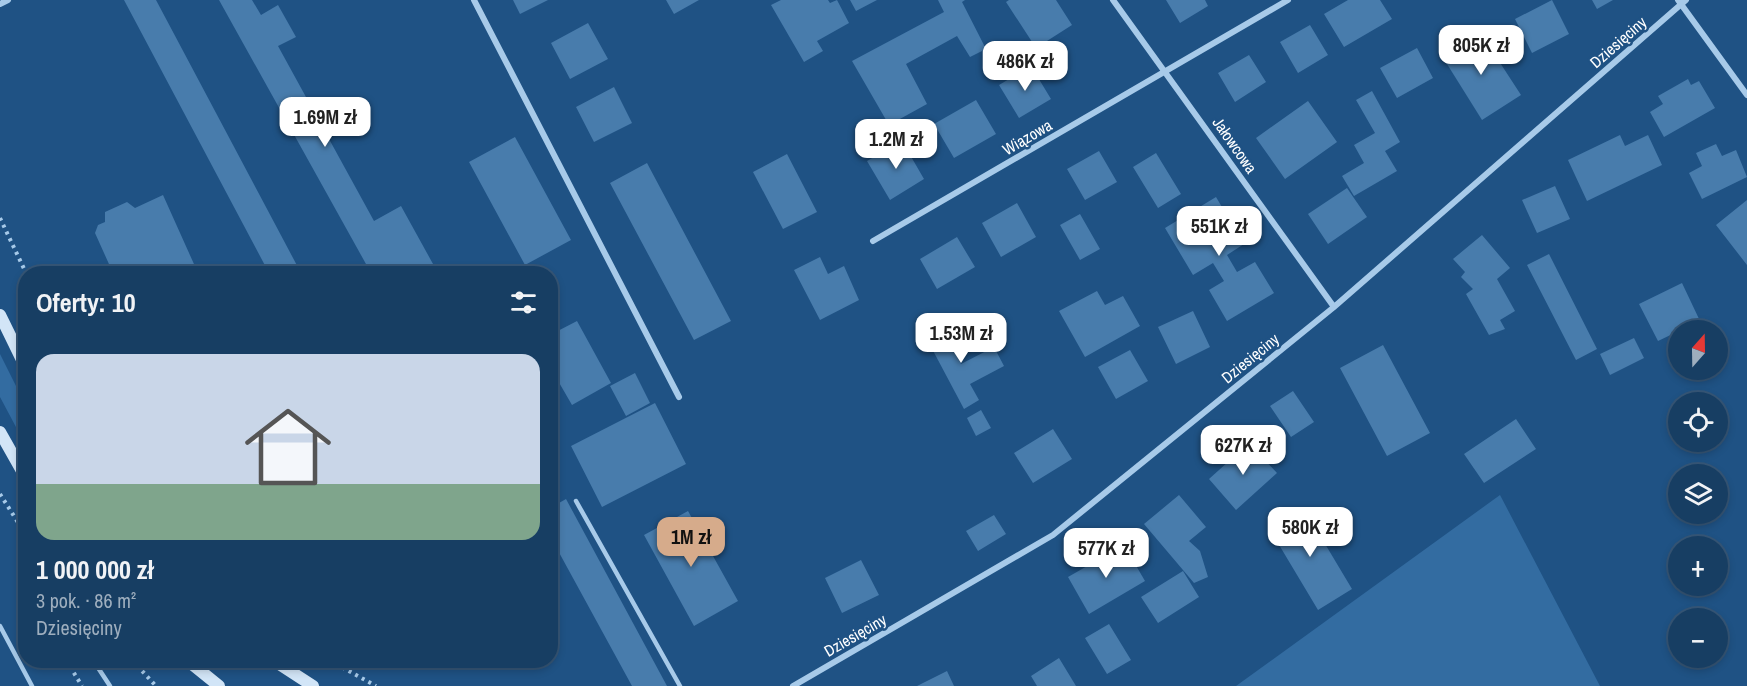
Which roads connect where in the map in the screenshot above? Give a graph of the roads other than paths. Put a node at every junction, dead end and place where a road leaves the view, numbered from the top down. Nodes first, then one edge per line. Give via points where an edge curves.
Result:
1 (8, 0) edge
2 (474, 0) edge
3 (1113, 0) edge
4 (1288, 0) edge
5 (1686, 0) edge
6 (1679, 3) edge
7 (0, 4) edge
8 (1167, 72) junction
9 (1747, 95) edge
10 (873, 241) dead end
11 (1334, 307) junction
12 (0, 315) edge
13 (18, 352) edge
14 (679, 397) dead end
15 (0, 432) edge
16 (18, 464) edge
17 (576, 501) dead end
18 (0, 626) edge
19 (18, 660) edge
20 (22, 668) edge
21 (98, 668) edge
22 (197, 668) edge
23 (285, 668) edge
24 (32, 686) edge
25 (110, 686) edge
26 (219, 686) edge
27 (313, 686) edge
28 (680, 686) edge
29 (793, 686) edge

1 - 7 street
2 - 14 street
3 - 8 street, Jałowcowa
4 - 8 street, Wiązowa
5 - 6 street, Dziesięciny
6 - 9 street
6 - 11 street, Dziesięciny
8 - 10 street, Wiązowa
8 - 11 street, Jałowcowa
11 - 29 street, Dziesięciny via 1053,535
12 - 13 main road
15 - 16 main road
17 - 28 lane
18 - 19 lane
20 - 24 lane
21 - 25 lane
22 - 26 main road
23 - 27 main road

